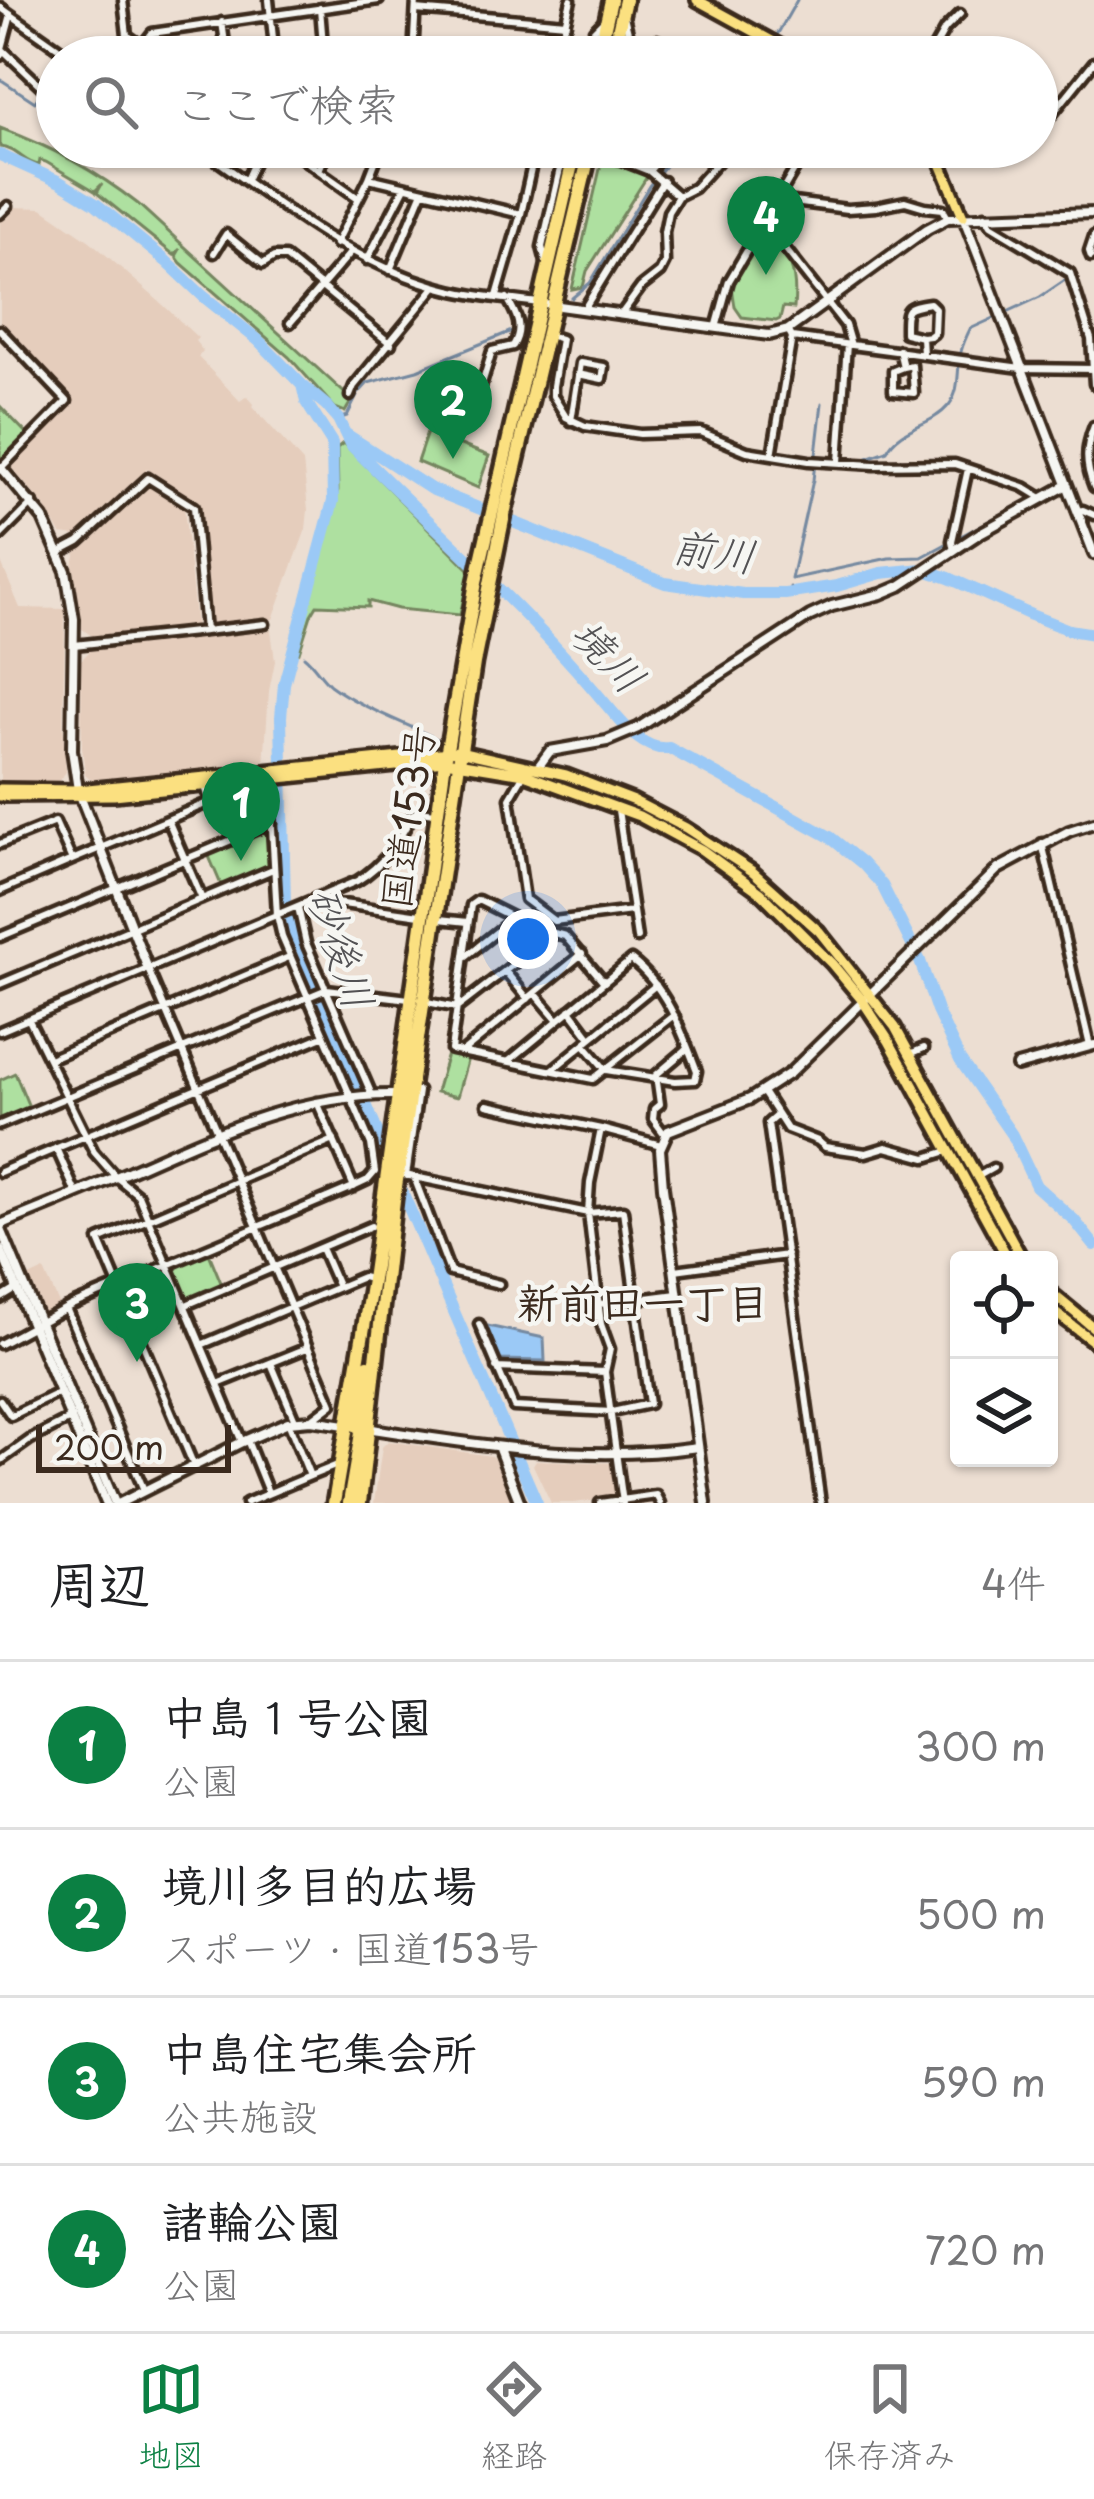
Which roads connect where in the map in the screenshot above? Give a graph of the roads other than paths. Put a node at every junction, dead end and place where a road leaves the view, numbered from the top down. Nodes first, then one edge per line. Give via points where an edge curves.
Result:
1 (123, 0) edge
2 (269, 0) edge
3 (380, 0) edge
4 (416, 0) edge
5 (571, 0) edge
6 (611, 0) edge
7 (703, 1) edge
8 (624, 6) edge
9 (0, 7) edge
10 (320, 8) junction
11 (416, 10) junction
12 (960, 14) dead end
13 (10, 15) junction
14 (271, 15) junction
15 (607, 17) junction
16 (222, 22) junction
17 (566, 23) junction
18 (40, 36) edge
19 (128, 36) edge
20 (150, 36) edge
21 (224, 36) edge
22 (273, 36) edge
23 (323, 36) edge
24 (415, 36) edge
25 (563, 36) edge
26 (591, 36) edge
27 (603, 36) edge
28 (617, 36) edge
29 (628, 36) edge
30 (763, 36) edge
31 (942, 36) edge
32 (1, 53) edge
33 (1094, 62) edge
34 (36, 82) edge
35 (1058, 107) edge
36 (229, 168) edge
37 (251, 168) edge
38 (316, 168) edge
39 (373, 168) edge
40 (531, 168) edge
41 (560, 168) edge
42 (583, 168) edge
43 (585, 168) edge
44 (640, 168) edge
45 (660, 168) edge
46 (712, 168) edge
47 (796, 168) edge
48 (943, 168) edge
49 (319, 170) joint
50 (656, 176) junction
51 (369, 178) junction
52 (246, 180) junction
53 (405, 187) junction
54 (423, 191) junction
55 (679, 196) junction
56 (358, 197) junction
57 (778, 200) junction
58 (8, 206) dead end
59 (1094, 212) edge
60 (0, 214) edge
61 (521, 214) junction
62 (985, 215) junction
63 (963, 216) junction
64 (948, 218) junction
65 (765, 224) junction
66 (1094, 236) edge
67 (336, 244) junction
68 (350, 252) junction
69 (214, 253) dead end
70 (1091, 257) dead end
71 (367, 260) junction
72 (548, 266) junction
73 (390, 270) junction
74 (321, 287) junction
75 (436, 287) junction
76 (497, 296) junction
77 (507, 298) junction
78 (826, 301) junction
79 (546, 304) junction
80 (584, 309) junction
81 (622, 313) junction
82 (290, 323) dead end
83 (716, 328) junction
84 (0, 330) edge
85 (790, 333) junction
86 (545, 334) junction
87 (922, 337) junction
88 (391, 344) junction
89 (849, 344) junction
90 (899, 350) junction
91 (923, 354) junction
92 (903, 367) junction
93 (1021, 368) junction
94 (1094, 369) edge
95 (578, 374) dead end
96 (1094, 383) edge
97 (350, 396) dead end
98 (572, 421) junction
99 (1094, 426) edge
100 (469, 427) dead end
101 (515, 436) junction
102 (772, 455) junction
103 (839, 462) junction
104 (0, 468) edge
105 (968, 469) junction
106 (1067, 485) junction
107 (1094, 487) edge
108 (1042, 498) junction
109 (33, 503) junction
110 (1077, 512) junction
111 (1094, 514) edge
112 (0, 536) edge
113 (954, 550) junction
114 (60, 552) junction
115 (1094, 554) edge
116 (265, 624) dead end
117 (205, 631) junction
118 (74, 645) junction
119 (452, 756) junction
120 (538, 767) junction
121 (524, 774) junction
122 (269, 775) junction
123 (205, 786) junction
124 (0, 792) edge
125 (79, 793) junction
126 (618, 807) junction
127 (439, 814) junction
128 (168, 820) junction
129 (272, 823) junction
130 (1094, 823) edge
131 (1042, 843) junction
132 (0, 844) edge
133 (100, 848) junction
134 (72, 860) junction
135 (184, 860) junction
136 (274, 868) junction
137 (116, 889) junction
138 (0, 891) edge
139 (202, 899) junction
140 (315, 900) junction
141 (297, 907) junction
142 (632, 911) junction
143 (280, 914) junction
144 (430, 917) junction
145 (514, 918) junction
146 (468, 922) junction
147 (132, 928) junction
148 (0, 937) edge
149 (637, 938) dead end
150 (544, 940) junction
151 (582, 955) junction
152 (289, 957) junction
153 (463, 959) junction
154 (148, 969) junction
155 (505, 971) junction
156 (604, 982) junction
157 (0, 984) edge
158 (656, 985) junction
159 (327, 989) junction
160 (532, 996) junction
161 (306, 997) junction
162 (866, 997) junction
163 (418, 1001) junction
164 (457, 1008) junction
165 (164, 1009) junction
166 (570, 1010) junction
167 (674, 1016) junction
168 (29, 1019) junction
169 (558, 1020) junction
170 (1, 1029) edge
171 (323, 1036) junction
172 (587, 1041) junction
173 (1092, 1046) edge
174 (181, 1048) junction
175 (688, 1048) junction
176 (924, 1048) dead end
177 (462, 1052) junction
178 (910, 1054) junction
179 (49, 1059) junction
180 (509, 1061) junction
181 (1017, 1066) dead end
182 (551, 1070) junction
183 (607, 1070) junction
184 (656, 1078) junction
185 (198, 1088) junction
186 (418, 1091) dead end
187 (763, 1092) junction
188 (372, 1095) junction
189 (398, 1095) junction
190 (68, 1096) junction
191 (350, 1096) junction
192 (317, 1102) junction
193 (487, 1105) dead end
194 (777, 1115) junction
195 (0, 1125) edge
196 (601, 1130) junction
197 (216, 1133) junction
198 (86, 1135) junction
199 (334, 1140) junction
200 (663, 1140) junction
201 (56, 1148) junction
202 (948, 1151) junction
203 (992, 1168) dead end
204 (0, 1172) edge
205 (396, 1173) junction
206 (116, 1177) junction
207 (976, 1178) junction
208 (237, 1180) junction
209 (354, 1187) junction
210 (76, 1193) junction
211 (588, 1213) junction
212 (148, 1219) junction
213 (0, 1226) edge
214 (371, 1226) dead end
215 (256, 1228) junction
216 (0, 1248) edge
217 (321, 1248) junction
218 (1005, 1251) edge
219 (1018, 1251) edge
220 (787, 1255) junction
221 (168, 1265) junction
222 (274, 1268) junction
223 (675, 1270) junction
224 (372, 1280) junction
225 (499, 1284) dead end
226 (118, 1286) junction
227 (338, 1287) junction
228 (18, 1288) junction
229 (677, 1294) junction
230 (0, 1299) edge
231 (636, 1299) junction
232 (1058, 1299) edge
233 (600, 1304) junction
234 (185, 1305) junction
235 (291, 1307) junction
236 (66, 1308) junction
237 (1058, 1315) edge
238 (37, 1324) junction
239 (479, 1324) dead end
240 (1094, 1328) edge
241 (1094, 1342) edge
242 (0, 1344) edge
243 (201, 1345) junction
244 (307, 1348) junction
245 (271, 1363) junction
246 (496, 1367) junction
247 (605, 1372) junction
248 (218, 1384) junction
249 (60, 1392) junction
250 (0, 1400) edge
251 (611, 1412) junction
252 (72, 1418) junction
253 (310, 1420) junction
254 (292, 1421) junction
255 (359, 1427) junction
256 (244, 1441) junction
257 (698, 1447) junction
258 (498, 1448) junction
259 (617, 1454) junction
260 (0, 1461) edge
261 (341, 1464) junction
262 (194, 1466) junction
263 (310, 1475) junction
264 (144, 1490) junction
265 (269, 1493) junction
266 (623, 1501) edge
267 (114, 1503) edge
268 (246, 1503) edge
269 (334, 1503) edge
270 (350, 1503) edge
271 (360, 1503) edge
272 (520, 1503) edge
273 (600, 1503) edge
274 (660, 1503) edge
275 (706, 1503) edge
276 (820, 1503) edge

1 - 19 street
2 - 14 street
3 - 10 street
4 - 11 street
5 - 17 street
6 - 15 highway
7 - 30 main road
8 - 28 highway
8 - 29 street
9 - 13 street
10 - 14 street
10 - 23 street
11 - 17 street
11 - 24 street
12 - 31 street
13 - 18 street
13 - 32 street
14 - 16 street
14 - 22 street
15 - 26 street
15 - 27 highway
16 - 20 street
16 - 21 street
17 - 25 street
32 - 34 street
33 - 35 street
36 - 52 street
37 - 52 street
38 - 49 street
39 - 51 street
40 - 61 street
41 - 72 street via 542,247
42 - 72 highway, 国道153号
43 - 79 highway, 国道153号
44 - 50 street
45 - 50 street
46 - 55 street
47 - 57 street
48 - 63 main road
49 - 56 street
50 - 55 street
50 - 80 street
51 - 53 street
51 - 56 street
52 - 67 street
53 - 54 street
53 - 71 street
54 - 61 street
54 - 73 street
55 - 81 street via 668,212 660,272
56 - 67 street
57 - 64 street via 847,209 904,201 943,209
57 - 65 street
58 - 60 street
59 - 62 street
61 - 76 street
62 - 63 street
62 - 94 street via 1070,273
63 - 64 street
63 - 93 street
64 - 78 street
65 - 78 street
65 - 83 street via 729,281
66 - 70 street
67 - 68 street
68 - 71 street
68 - 74 street
69 - 74 street via 226,234 262,264 285,257
71 - 73 street
72 - 79 highway, 国道153号
73 - 75 street
74 - 82 street
74 - 88 street
75 - 76 street
75 - 88 street
76 - 77 street
77 - 79 street
77 - 100 street via 520,324 517,338 492,351
78 - 85 street
78 - 89 street via 848,329
79 - 80 street
79 - 86 highway, 国道153号
79 - 101 highway, 国道153号
80 - 81 street
81 - 83 street
83 - 85 street
84 - 104 street via 67,401
85 - 89 street
85 - 102 street
86 - 98 street via 561,339 553,392
86 - 101 highway, 国道153号
87 - 87 street via 906,335 906,310 932,303 934,333
87 - 91 street
88 - 97 street
89 - 90 street
89 - 103 street
90 - 91 street
90 - 92 street
91 - 93 street
92 - 92 street via 893,371 893,391 914,393 912,365
93 - 94 street
93 - 106 street
94 - 96 street
95 - 98 street
98 - 102 street via 640,434 701,432
99 - 107 street via 1087,444
101 - 119 highway, 国道153号
102 - 103 street
103 - 105 street
104 - 109 street
105 - 108 street
105 - 113 street
106 - 108 street
106 - 110 street
108 - 113 street
109 - 112 street
109 - 114 street
110 - 111 street
110 - 115 street
113 - 120 street via 880,594 820,610 657,717 617,737 550,752
114 - 117 street via 148,478 194,508
114 - 118 street
116 - 117 street
117 - 118 street
118 - 125 street
119 - 120 main road
119 - 121 main road
119 - 122 main road
119 - 127 highway, 国道153号
119 - 144 highway, 国道153号
120 - 162 main road via 634,801 752,871 809,921
121 - 126 main road
121 - 142 street via 510,798 524,899 554,921
122 - 123 main road
122 - 125 main road
122 - 129 street
123 - 125 main road
123 - 128 street via 210,802
124 - 125 main road
125 - 133 street
126 - 142 street
126 - 162 main road via 702,850 760,893
127 - 140 street via 413,814 376,868
127 - 144 highway, 国道153号
128 - 133 street
128 - 135 street
129 - 135 street
129 - 136 street
130 - 131 street
131 - 162 street via 998,868
131 - 173 street
132 - 134 street via 55,822
133 - 134 street
133 - 137 street
134 - 138 street
135 - 137 street
135 - 139 street
136 - 139 street
136 - 143 street
137 - 147 street
137 - 148 street
139 - 147 street
140 - 141 street
140 - 144 street
141 - 143 street
141 - 159 street
142 - 149 street
143 - 152 street
143 - 154 street
144 - 146 street
144 - 163 highway, 国道153号
145 - 146 street via 478,901
145 - 150 street
145 - 153 street
146 - 153 street
147 - 154 street
147 - 157 street
150 - 151 street via 565,935
150 - 155 street
151 - 156 street
151 - 160 street
152 - 161 street
152 - 165 street
153 - 164 street
154 - 165 street
154 - 168 street
155 - 160 street
155 - 164 street
156 - 158 street via 631,959
156 - 166 street
158 - 167 street
158 - 172 street
159 - 161 street
159 - 163 street
159 - 188 street
160 - 169 street
160 - 177 street
161 - 171 street
161 - 174 street
162 - 178 main road
162 - 187 street
162 - 202 main road
163 - 164 street
163 - 189 highway, 国道153号
163 - 205 highway, 国道153号
164 - 177 street via 451,1050
165 - 174 street
165 - 179 street
166 - 169 street
166 - 172 street
167 - 175 street
167 - 183 street
168 - 170 street
168 - 179 street
169 - 180 street
171 - 185 street
171 - 191 street
172 - 182 street
172 - 183 street
173 - 181 street
174 - 185 street
174 - 190 street
175 - 184 street
175 - 184 street via 695,1080
176 - 178 street
177 - 180 street
178 - 207 main road
179 - 190 street
180 - 182 street
182 - 183 street via 593,1079
183 - 184 street
184 - 200 street via 653,1119
185 - 197 street
185 - 198 street
186 - 205 street
187 - 194 street
187 - 200 street via 676,1126
188 - 189 street
188 - 191 street
189 - 205 highway, 国道153号
190 - 195 street
190 - 198 street
191 - 192 street
191 - 205 street via 371,1144
192 - 197 street
192 - 199 street
193 - 196 street
194 - 202 street via 788,1130 825,1147 866,1154 886,1147 926,1159
194 - 220 street via 768,1123
196 - 200 street
196 - 211 street
197 - 206 street
197 - 208 street
198 - 201 street
198 - 206 street
199 - 208 street
199 - 209 street
200 - 223 street
201 - 204 street
201 - 210 street
202 - 218 main road
203 - 207 street
205 - 209 street
205 - 211 street
205 - 224 highway, 国道153号
205 - 225 street via 450,1272
205 - 255 highway, 国道153号 via 381,1323
206 - 210 street
206 - 212 street via 138,1195
207 - 219 main road
208 - 212 street
208 - 215 street
209 - 215 street
210 - 213 street
211 - 231 street via 623,1210
211 - 233 street
212 - 221 street
212 - 226 street via 99,1240
213 - 238 street
214 - 217 street
215 - 221 street
215 - 222 street
216 - 228 street
217 - 222 street
217 - 227 street
220 - 223 street
220 - 276 street
221 - 226 street
221 - 234 street
222 - 234 street
222 - 235 street
223 - 229 street
224 - 227 street
224 - 255 highway, 国道153号
226 - 236 street
226 - 262 street
227 - 235 street
228 - 230 street
228 - 238 street
229 - 231 street
229 - 257 street
231 - 233 street
231 - 251 street via 650,1403
232 - 240 main road
233 - 247 street via 610,1349
234 - 243 street
235 - 243 street
235 - 244 street
236 - 238 street
236 - 264 street
237 - 241 main road
238 - 242 street
238 - 249 street
238 - 267 street
239 - 246 street
243 - 248 street
244 - 245 street
244 - 253 street via 332,1404
245 - 248 street
245 - 254 street
246 - 247 street
246 - 251 street via 514,1407
247 - 251 street
248 - 256 street
249 - 250 street via 11,1416
249 - 252 street
251 - 259 street
252 - 260 street
252 - 267 street
253 - 254 street
253 - 255 street
254 - 256 street
254 - 263 street
255 - 258 street
255 - 261 highway, 国道153号
255 - 270 highway
255 - 271 highway, 国道153号
256 - 262 street
256 - 265 street
257 - 259 street
257 - 275 street
258 - 259 street
258 - 272 street
259 - 266 street
261 - 263 street
261 - 269 highway, 国道153号
262 - 264 street
263 - 265 street
264 - 267 street
265 - 268 street
266 - 273 street
266 - 274 street via 658,1495

